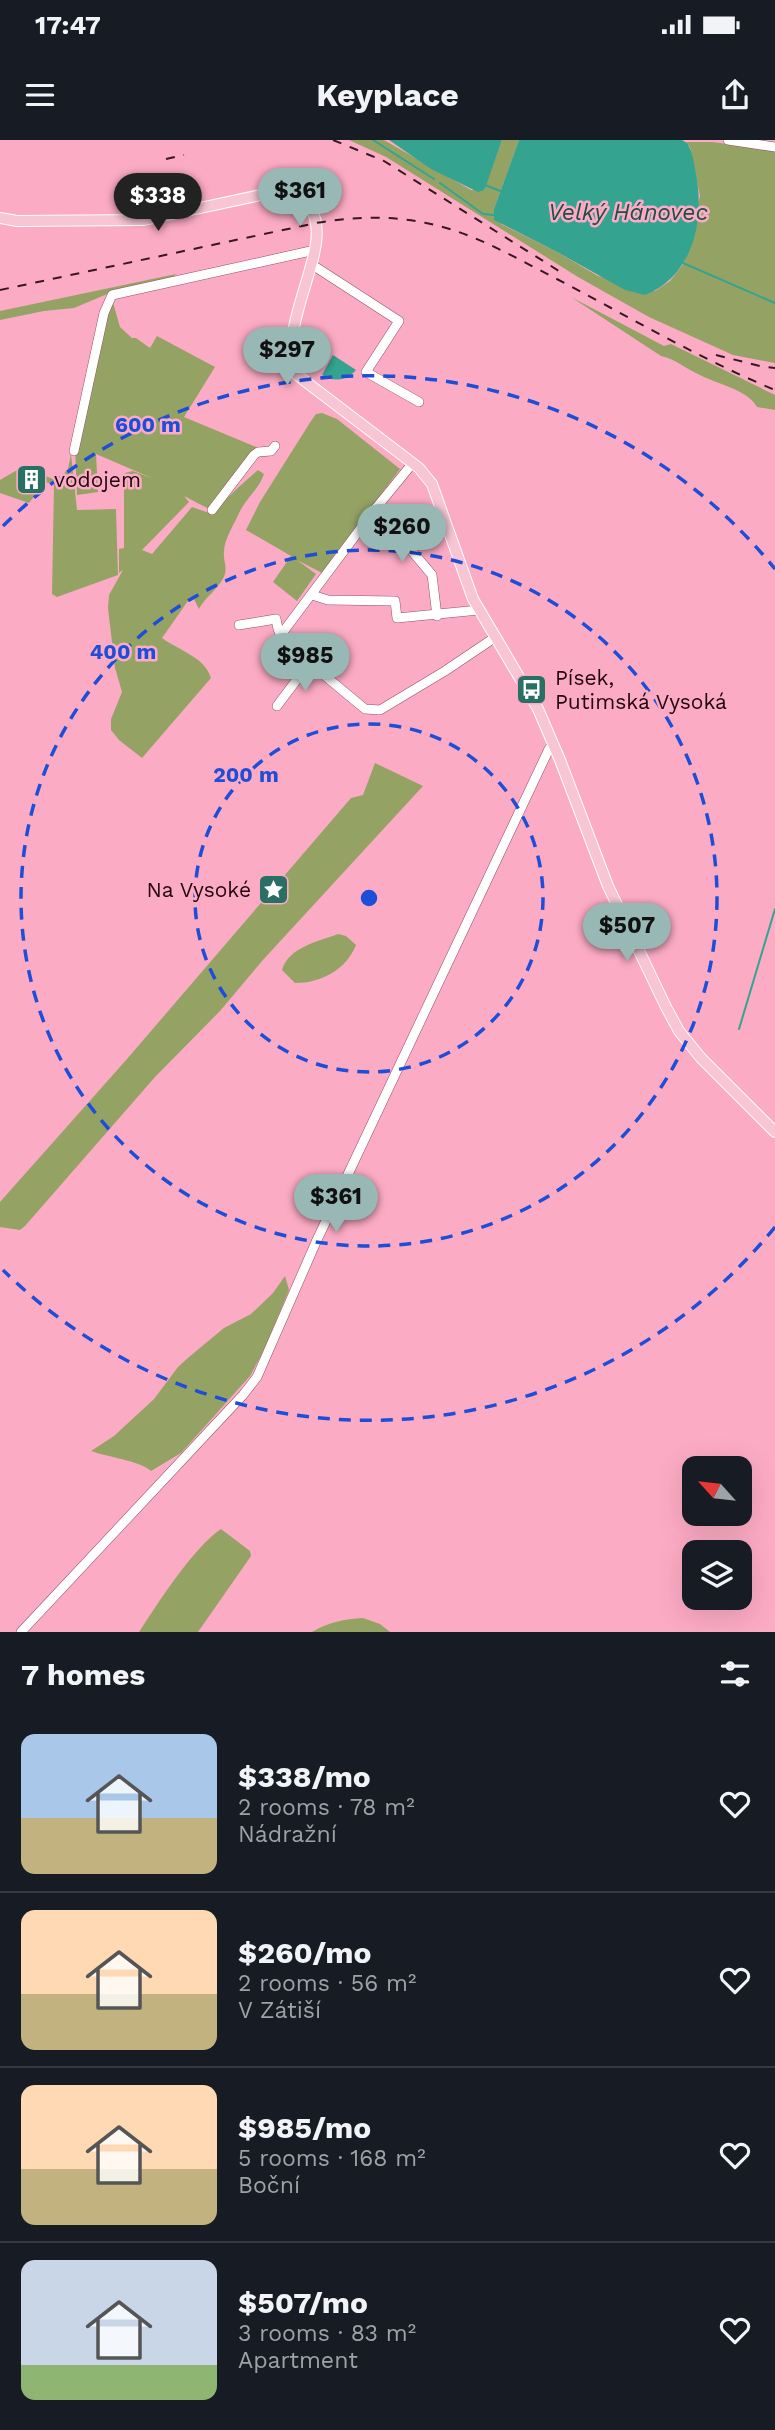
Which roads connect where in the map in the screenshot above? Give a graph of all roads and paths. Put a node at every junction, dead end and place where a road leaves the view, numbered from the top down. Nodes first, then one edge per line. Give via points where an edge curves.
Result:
1 (727, 140) edge
2 (775, 147) edge
3 (0, 218) edge
4 (315, 250) junction
5 (311, 264) junction
6 (419, 402) dead end
7 (275, 446) dead end
8 (74, 451) dead end
9 (412, 464) junction
10 (376, 508) junction
11 (212, 510) dead end
12 (312, 595) junction
13 (479, 610) junction
14 (437, 616) junction
15 (239, 625) dead end
16 (280, 636) junction
17 (494, 638) junction
18 (310, 662) junction
19 (277, 706) dead end
20 (554, 744) junction
21 (560, 760) junction
22 (544, 763) junction
23 (775, 1132) edge
24 (21, 1632) edge

1 - 2 street
3 - 4 main road via 144,220 296,191 315,219
4 - 5 main road
4 - 8 street via 112,295 104,313
5 - 6 street via 399,321 366,372
5 - 9 main road via 293,337 297,375
7 - 11 street via 254,455
9 - 10 street
9 - 13 main road via 424,473 436,493
10 - 12 street
10 - 14 street via 432,575
12 - 14 street via 328,600 395,601 397,618
12 - 16 street
13 - 14 street
13 - 17 main road
15 - 16 street via 276,619
16 - 18 street
17 - 18 street via 380,710 365,709
17 - 20 main road
18 - 19 street
20 - 21 main road
20 - 22 street
21 - 22 street
21 - 23 main road via 608,886 679,1031
22 - 24 street via 321,1230 257,1377

